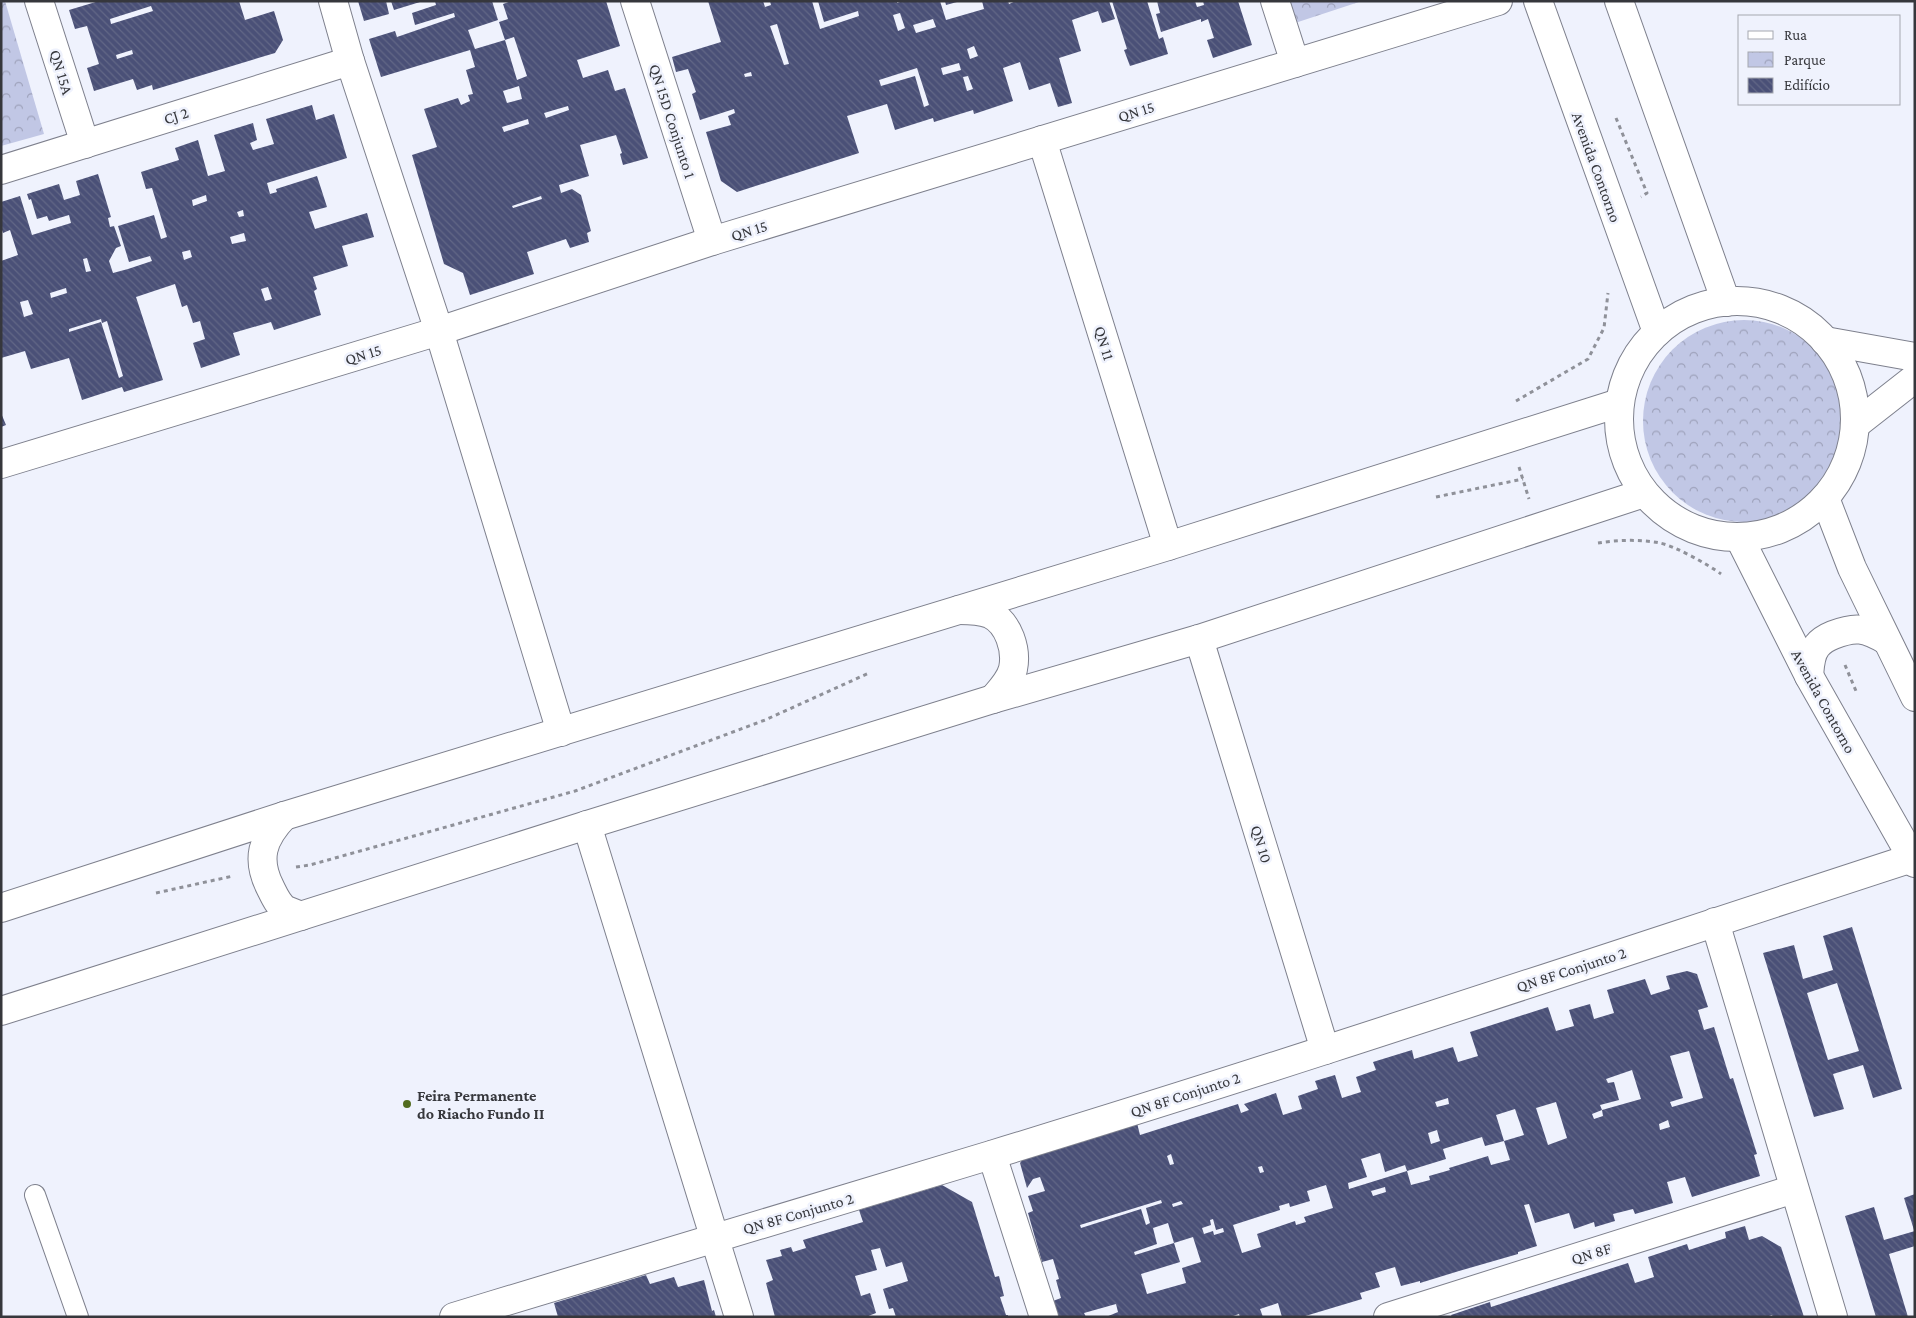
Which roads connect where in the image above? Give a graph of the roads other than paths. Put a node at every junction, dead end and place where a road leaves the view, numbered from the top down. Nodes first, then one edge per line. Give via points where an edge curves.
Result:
1 (39, 1) edge
2 (333, 1) edge
3 (635, 1) edge
4 (1275, 1) edge
5 (1498, 1) edge
6 (1538, 1) edge
7 (1619, 1) edge
8 (350, 61) junction
9 (1295, 63) junction
10 (1042, 140) junction
11 (85, 144) junction
12 (1, 170) edge
13 (712, 241) junction
14 (1726, 302) junction
15 (439, 331) junction
16 (1656, 332) junction
17 (1825, 341) junction
18 (1915, 357) edge
19 (1915, 378) edge
20 (1619, 403) junction
21 (1855, 425) junction
22 (1, 464) edge
23 (1644, 493) junction
24 (1825, 498) junction
25 (1739, 537) junction
26 (1168, 546) junction
27 (956, 610) junction
28 (1199, 638) junction
29 (1886, 640) junction
30 (1809, 676) junction
31 (1915, 697) edge
32 (993, 699) junction
33 (561, 732) junction
34 (284, 816) junction
35 (586, 825) junction
36 (1913, 860) edge
37 (1, 908) edge
38 (301, 916) junction
39 (1715, 922) junction
40 (1, 1011) edge
41 (1325, 1050) junction
42 (992, 1155) junction
43 (1794, 1189) junction
44 (35, 1195) dead end
45 (714, 1238) junction
46 (78, 1317) edge
47 (454, 1317) edge
48 (739, 1317) edge
49 (1044, 1317) edge
50 (1388, 1317) edge
51 (1833, 1317) edge

1 - 11 street, QN 15A
2 - 8 street
3 - 13 street, QN 15D Conjunto 1
4 - 9 street
5 - 9 street, QN 15
6 - 16 street, Avenida Contorno
7 - 14 street
8 - 11 street, CJ 2
8 - 15 street
9 - 10 street, QN 15
10 - 13 street, QN 15
10 - 26 street, QN 11
11 - 12 street, CJ 2
13 - 15 street, QN 15
14 - 16 street via 1701,307 1677,317
14 - 17 street via 1754,303 1780,310 1804,323
15 - 22 street, QN 15
15 - 33 street
16 - 20 street via 1632,364
17 - 18 street
17 - 21 street via 1842,366 1852,395
19 - 21 street
20 - 23 street via 1619,435 1623,451
20 - 26 street
21 - 24 street via 1846,464
23 - 25 street via 1671,518 1703,533
23 - 28 street
24 - 25 street via 1786,526 1763,534
24 - 29 street via 1852,568
25 - 30 street, Avenida Contorno
26 - 27 street
27 - 32 street via 977,610 992,615 1011,638 1013,670
27 - 33 street
28 - 32 street
28 - 41 street, QN 10
29 - 30 street via 1869,631 1853,628 1828,637 1817,646
29 - 31 street
30 - 36 street, Avenida Contorno
32 - 35 street
33 - 34 street
34 - 37 street
34 - 38 street via 272,829 261,859 276,900
35 - 38 street
35 - 45 street
36 - 39 street, QN 8F Conjunto 2
38 - 40 street
39 - 41 street, QN 8F Conjunto 2
39 - 43 street
41 - 42 street, QN 8F Conjunto 2
42 - 45 street, QN 8F Conjunto 2
42 - 49 street
43 - 50 street, QN 8F
43 - 51 street
44 - 46 lane
45 - 47 street, QN 8F Conjunto 2
45 - 48 street

